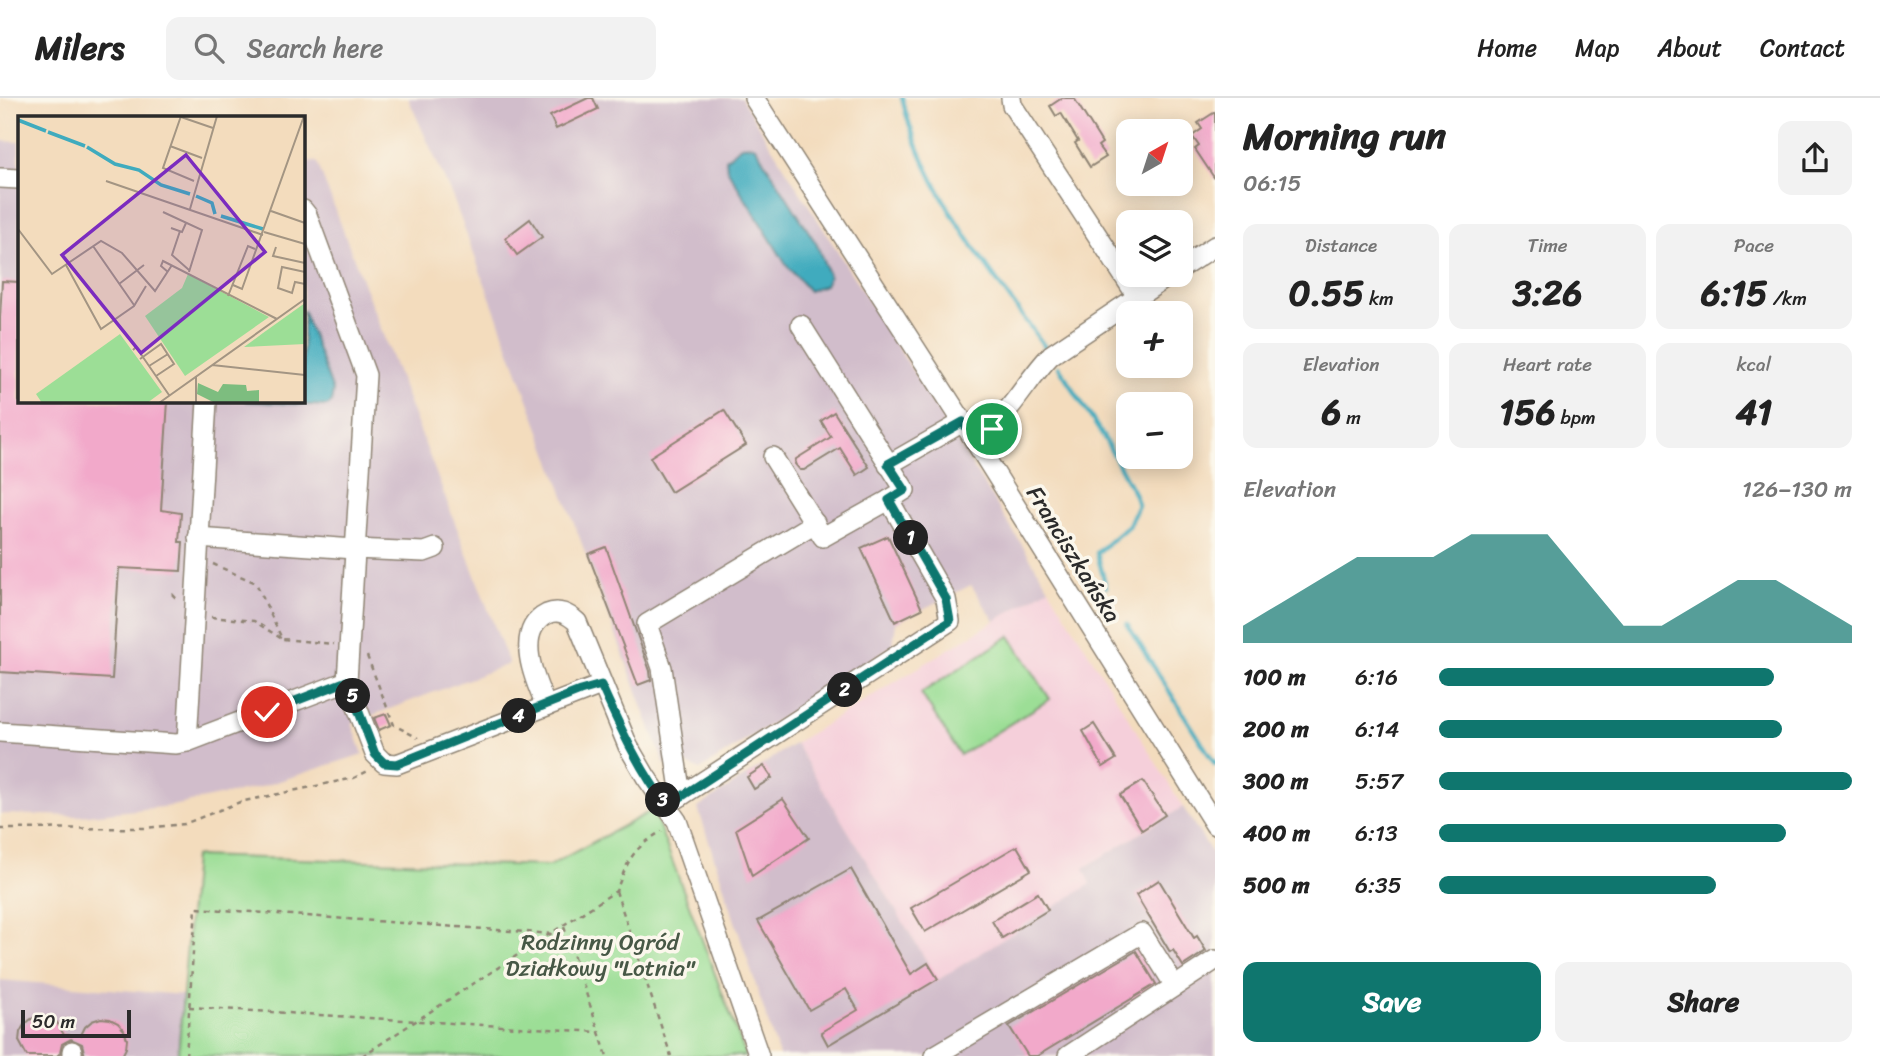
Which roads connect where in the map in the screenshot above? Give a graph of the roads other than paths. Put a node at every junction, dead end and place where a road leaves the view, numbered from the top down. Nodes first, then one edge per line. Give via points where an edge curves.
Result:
1 (754, 98) edge
2 (1011, 98) edge
3 (0, 178) edge
4 (18, 179) edge
5 (304, 210) edge
6 (1215, 246) edge
7 (1193, 260) edge
8 (1151, 287) edge
9 (1137, 296) junction
10 (801, 325) dead end
11 (207, 402) edge
12 (969, 431) junction
13 (773, 457) dead end
14 (888, 464) junction
15 (889, 500) junction
16 (815, 523) junction
17 (198, 547) junction
18 (435, 548) dead end
19 (354, 549) junction
20 (347, 681) junction
21 (601, 685) junction
22 (546, 706) junction
23 (0, 732) edge
24 (187, 742) junction
25 (674, 801) junction
26 (1215, 825) edge
27 (1215, 960) edge
28 (1175, 986) junction
29 (759, 1056) edge
30 (934, 1056) edge
31 (1068, 1056) edge

1 - 12 street, Franciszkańska
2 - 9 street
3 - 4 street
5 - 19 street via 366,375
6 - 7 street
8 - 9 street
9 - 12 street via 1051,355 992,429
10 - 14 street
11 - 17 street
12 - 14 street
12 - 26 street, Franciszkańska
13 - 16 street
14 - 15 street via 905,490
15 - 16 street via 824,537
15 - 25 street via 946,599 950,621
16 - 25 street via 648,624 662,668 674,762
17 - 19 street
17 - 24 street
18 - 19 street via 424,552
19 - 20 street
20 - 22 street via 375,754 384,763 397,764
20 - 24 street
21 - 22 street
21 - 22 street via 577,622 568,613 545,615 534,625 529,657
21 - 25 street via 646,778
23 - 24 street
25 - 29 street
27 - 28 street
28 - 30 street via 1142,933
28 - 31 street

